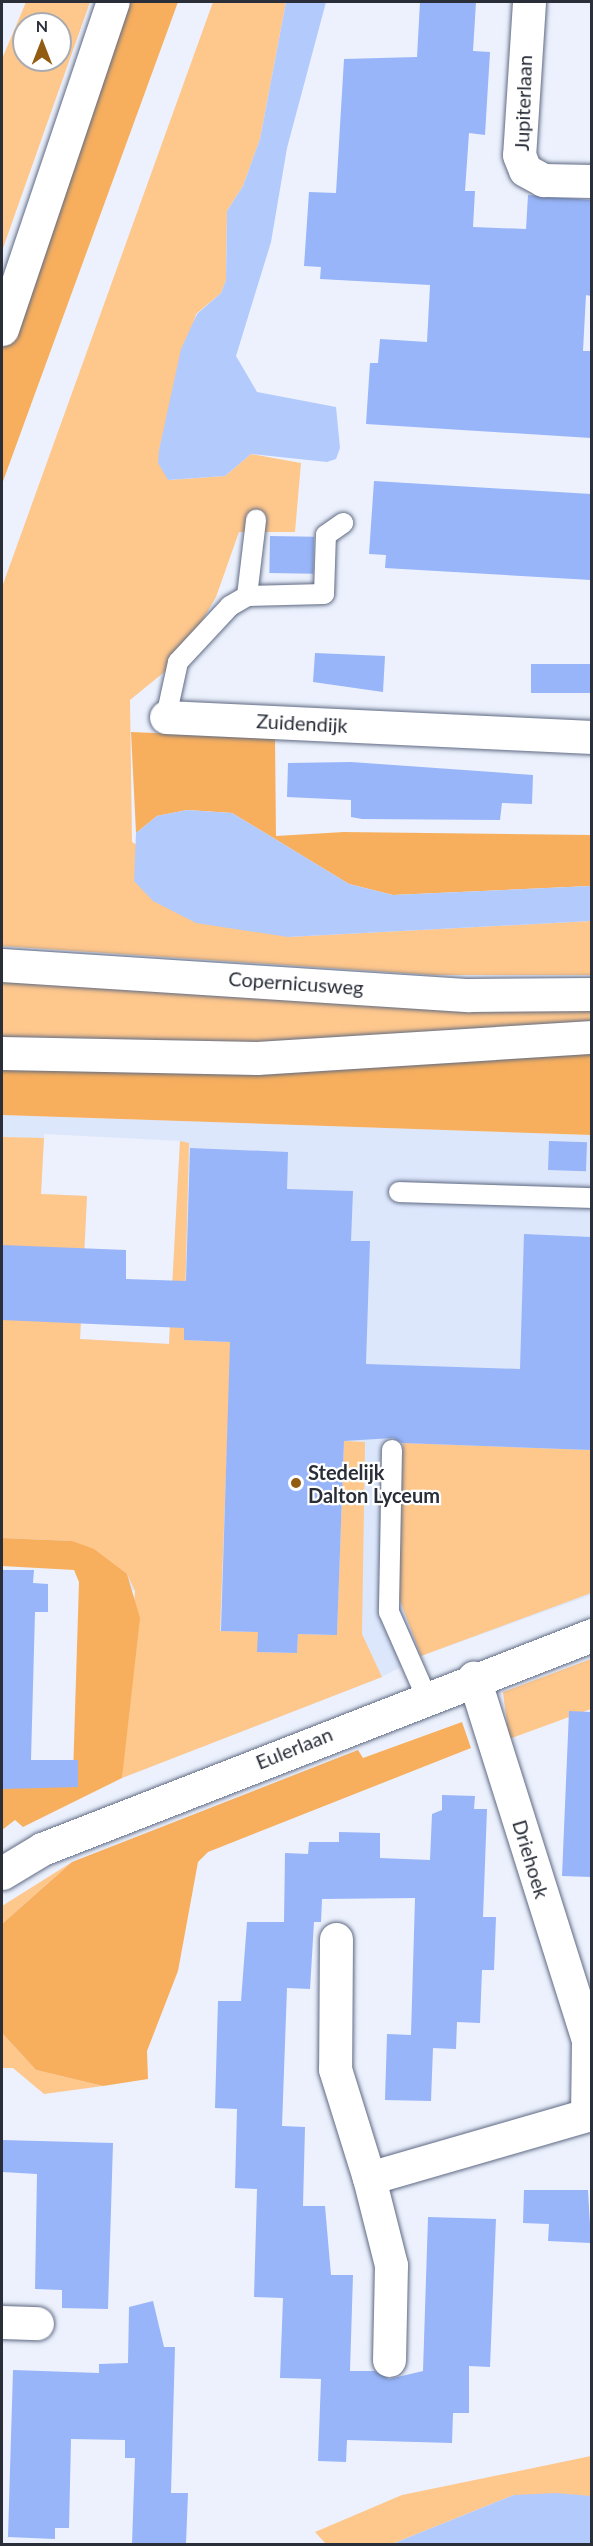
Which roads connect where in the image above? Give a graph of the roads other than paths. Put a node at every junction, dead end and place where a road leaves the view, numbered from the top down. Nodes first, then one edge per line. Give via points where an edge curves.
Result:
1 (113, 2) edge
2 (529, 2) edge
3 (591, 181) edge
4 (2, 329) edge
5 (256, 520) dead end
6 (343, 523) dead end
7 (247, 596) junction
8 (166, 717) joint
9 (591, 737) edge
10 (2, 965) edge
11 (591, 994) edge
12 (591, 1037) edge
13 (2, 1053) edge
14 (399, 1192) dead end
15 (591, 1198) edge
16 (392, 1450) dead end
17 (591, 1635) edge
18 (474, 1678) junction
19 (426, 1696) junction
20 (2, 1873) edge
21 (336, 1939) dead end
22 (590, 2040) edge
23 (369, 2178) junction
24 (2, 2322) edge
25 (37, 2323) dead end
26 (389, 2360) dead end

1 - 4 main road
2 - 3 main road, Jupiterlaan via 519,155 525,170 543,180
5 - 7 lane
6 - 7 lane via 327,535 324,594
7 - 8 lane, Zuidendijk via 230,606 178,662
8 - 9 main road, Zuidendijk
10 - 11 main road, Copernicusweg via 469,995
12 - 13 main road via 257,1058
14 - 15 lane
16 - 19 lane via 389,1612
17 - 18 main road, Eulerlaan
18 - 19 main road, Eulerlaan
18 - 22 main road, Driehoek
19 - 20 main road, Eulerlaan via 42,1849
21 - 23 main road via 334,2069
22 - 23 main road, Driehoek via 588,2115
23 - 26 main road via 391,2265
24 - 25 main road

